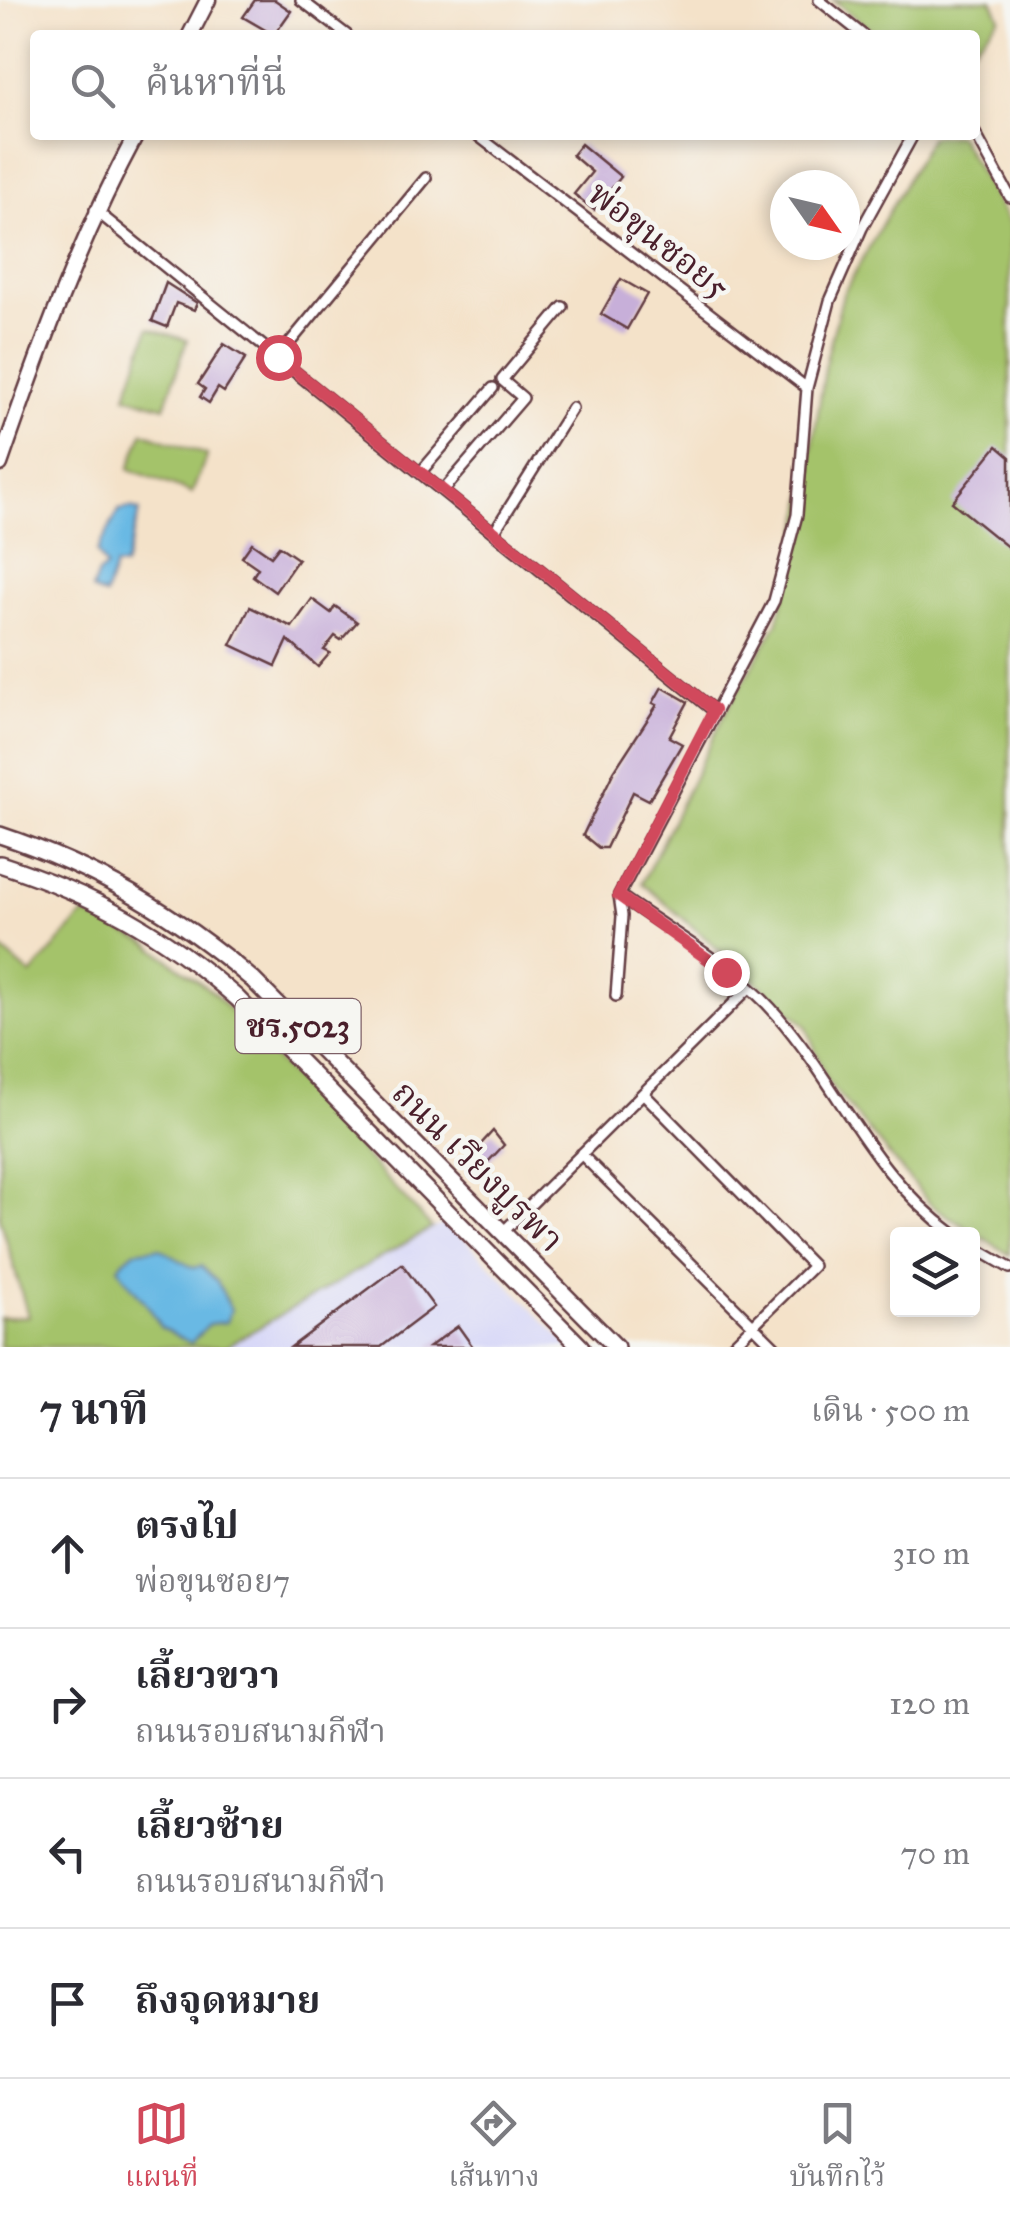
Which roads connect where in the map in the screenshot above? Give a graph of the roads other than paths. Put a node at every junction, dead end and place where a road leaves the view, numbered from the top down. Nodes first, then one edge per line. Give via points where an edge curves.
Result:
1 (208, 0) edge
2 (302, 0) edge
3 (818, 0) edge
4 (193, 30) edge
5 (341, 30) edge
6 (857, 30) edge
7 (133, 140) edge
8 (484, 140) edge
9 (910, 140) edge
10 (978, 140) edge
11 (426, 178) dead end
12 (1010, 197) edge
13 (95, 210) junction
14 (563, 307) dead end
15 (278, 357) junction
16 (493, 388) dead end
17 (806, 388) junction
18 (572, 408) dead end
19 (0, 464) edge
20 (420, 473) junction
21 (443, 491) junction
22 (494, 532) junction
23 (714, 710) junction
24 (0, 835) edge
25 (0, 864) edge
26 (618, 895) junction
27 (747, 990) junction
28 (616, 996) dead end
29 (643, 1093) junction
30 (582, 1154) junction
31 (944, 1227) edge
32 (502, 1233) junction
33 (980, 1251) edge
34 (1010, 1268) edge
35 (550, 1281) junction
36 (532, 1298) junction
37 (753, 1325) junction
38 (581, 1347) edge
39 (616, 1347) edge
40 (731, 1347) edge
41 (775, 1347) edge

1 - 4 main road
2 - 5 street
3 - 6 street
7 - 13 main road
8 - 17 street, พ่อขุนซอย5
9 - 17 street via 830,301
10 - 12 street
11 - 15 street
13 - 15 street
13 - 19 main road
14 - 21 street via 502,380 523,398
15 - 20 street
16 - 20 street
17 - 23 street via 797,515 774,601
18 - 22 street
20 - 21 street
21 - 22 street
22 - 23 street
23 - 26 street
24 - 32 main road, ถนน เวียงบูรพา / ชร.5023 via 132,890 199,934 253,980
25 - 36 main road, ถนน เวียงบูรพา / ชร.5023 via 120,911 185,952
26 - 27 street
26 - 28 street
27 - 29 street
27 - 31 street via 776,1014 864,1144 920,1209
29 - 30 street
29 - 37 street via 812,1266
30 - 32 street
30 - 37 street
32 - 35 main road, ถนน เวียงบูรพา / ชร.5023
33 - 34 street
35 - 36 main road
35 - 39 main road, ถนน เวียงบูรพา / ชร.5023
36 - 38 main road, ถนน เวียงบูรพา / ชร.5023
37 - 40 street
37 - 41 street

